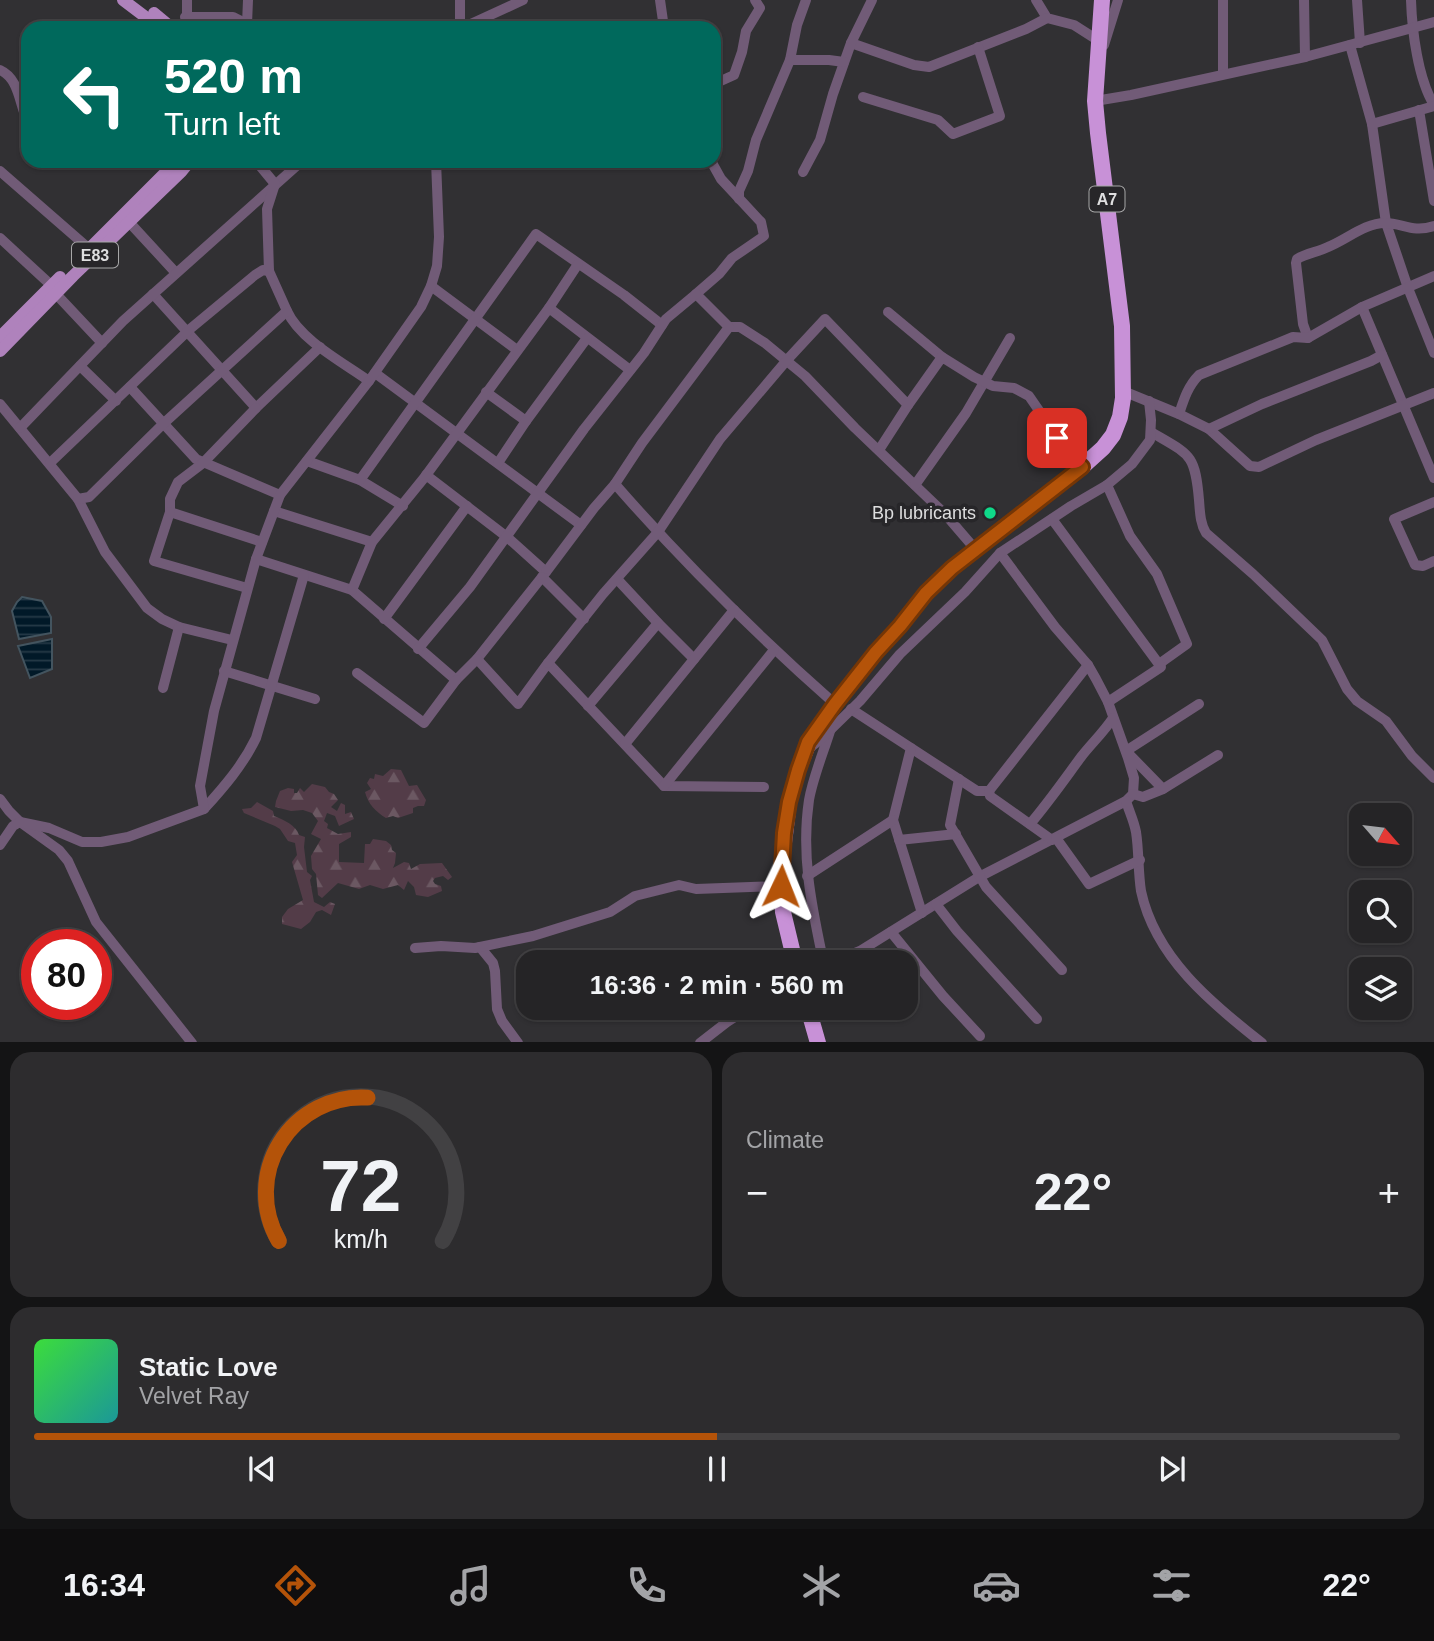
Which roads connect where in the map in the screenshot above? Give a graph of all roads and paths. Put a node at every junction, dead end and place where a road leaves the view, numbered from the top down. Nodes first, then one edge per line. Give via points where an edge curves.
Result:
1 (122, 0) edge
2 (136, 0) edge
3 (187, 0) edge
4 (248, 0) edge
5 (460, 0) edge
6 (523, 0) edge
7 (660, 0) edge
8 (806, 0) edge
9 (872, 0) edge
10 (1035, 0) edge
11 (1102, 0) edge
12 (1118, 0) edge
13 (1223, 0) edge
14 (1304, 0) edge
15 (1357, 0) edge
16 (1411, 0) edge
17 (760, 3) edge
18 (1047, 18) junction
19 (150, 21) edge
20 (163, 21) edge
21 (186, 21) edge
22 (202, 21) edge
23 (241, 21) edge
24 (247, 21) edge
25 (461, 21) edge
26 (476, 21) edge
27 (663, 21) edge
28 (1434, 22) edge
29 (1412, 29) junction
30 (1099, 41) junction
31 (851, 43) junction
32 (1355, 44) junction
33 (978, 47) junction
34 (1305, 57) junction
35 (790, 60) junction
36 (844, 62) junction
37 (1097, 68) junction
38 (0, 70) edge
39 (1223, 74) junction
40 (721, 82) edge
41 (863, 97) dead end
42 (1095, 101) junction
43 (21, 102) edge
44 (1434, 105) edge
45 (1419, 110) junction
46 (1373, 124) junction
47 (1431, 163) edge
48 (170, 168) edge
49 (183, 168) edge
50 (262, 168) edge
51 (294, 168) edge
52 (436, 168) edge
53 (715, 168) edge
54 (0, 171) edge
55 (803, 172) dead end
56 (275, 184) junction
57 (738, 199) junction
58 (1434, 201) edge
59 (129, 222) junction
60 (1386, 223) junction
61 (1434, 226) edge
62 (0, 238) edge
63 (92, 252) junction
64 (578, 264) junction
65 (269, 271) junction
66 (176, 274) junction
67 (1434, 276) edge
68 (431, 286) junction
69 (1408, 288) junction
70 (54, 290) junction
71 (696, 293) junction
72 (153, 295) junction
73 (549, 307) junction
74 (1362, 307) junction
75 (287, 311) junction
76 (888, 312) dead end
77 (475, 318) junction
78 (662, 325) junction
79 (729, 327) junction
80 (188, 331) junction
81 (0, 337) edge
82 (587, 338) junction
83 (1010, 338) dead end
84 (1308, 338) junction
85 (102, 343) junction
86 (320, 347) junction
87 (517, 350) junction
88 (0, 351) edge
89 (1434, 353) edge
90 (1382, 355) junction
91 (942, 357) junction
92 (787, 360) junction
93 (80, 366) junction
94 (223, 370) junction
95 (630, 370) junction
96 (372, 377) junction
97 (985, 382) junction
98 (130, 387) junction
99 (486, 391) junction
100 (1434, 393) edge
101 (1123, 395) junction
102 (116, 401) junction
103 (1149, 401) junction
104 (415, 402) junction
105 (0, 404) edge
106 (908, 405) junction
107 (1402, 405) junction
108 (256, 408) junction
109 (1179, 414) junction
110 (526, 421) junction
111 (163, 424) junction
112 (20, 428) junction
113 (1209, 429) junction
114 (457, 432) junction
115 (1151, 432) junction
116 (879, 450) junction
117 (307, 461) junction
118 (50, 463) junction
119 (203, 463) junction
120 (498, 463) junction
121 (1082, 467) junction
122 (426, 475) junction
123 (1434, 478) edge
124 (360, 480) junction
125 (615, 484) junction
126 (915, 485) junction
127 (1107, 485) junction
128 (538, 492) junction
129 (280, 495) junction
130 (78, 499) junction
131 (1434, 502) edge
132 (403, 506) junction
133 (467, 506) junction
134 (274, 511) junction
135 (170, 512) junction
136 (1052, 519) junction
137 (581, 525) junction
138 (658, 532) junction
139 (507, 537) junction
140 (262, 542) junction
141 (372, 542) junction
142 (976, 550) junction
143 (1000, 552) junction
144 (256, 559) junction
145 (1434, 561) edge
146 (304, 575) junction
147 (544, 575) junction
148 (617, 579) junction
149 (247, 588) junction
150 (352, 590) junction
151 (734, 610) junction
152 (384, 619) junction
153 (584, 619) junction
154 (658, 623) junction
155 (179, 627) junction
156 (232, 640) junction
157 (418, 649) junction
158 (774, 650) junction
159 (477, 659) junction
160 (694, 659) junction
161 (548, 663) junction
162 (1159, 664) junction
163 (1088, 665) junction
164 (224, 671) junction
165 (358, 673) dead end
166 (456, 680) junction
167 (272, 685) junction
168 (163, 688) dead end
169 (315, 699) dead end
170 (1108, 702) junction
171 (1199, 704) dead end
172 (588, 706) junction
173 (843, 707) junction
174 (1113, 719) junction
175 (831, 728) junction
176 (625, 744) junction
177 (911, 748) junction
178 (805, 750) junction
179 (1126, 751) junction
180 (1218, 755) dead end
181 (1434, 778) edge
182 (959, 779) junction
183 (664, 786) junction
184 (764, 787) dead end
185 (1163, 789) junction
186 (989, 791) junction
187 (1130, 798) junction
188 (0, 799) edge
189 (204, 809) junction
190 (893, 820) junction
191 (20, 822) junction
192 (1030, 824) junction
193 (956, 834) junction
194 (1054, 839) junction
195 (899, 840) junction
196 (0, 845) edge
197 (1140, 860) junction
198 (807, 876) junction
199 (979, 877) junction
200 (781, 886) junction
201 (936, 904) junction
202 (922, 913) junction
203 (891, 932) junction
204 (480, 947) junction
205 (415, 948) dead end
206 (791, 950) edge
207 (1062, 970) dead end
208 (1037, 1019) dead end
209 (730, 1020) edge
210 (812, 1020) edge
211 (980, 1036) dead end
212 (192, 1042) edge
213 (518, 1042) edge
214 (700, 1042) edge
215 (818, 1042) edge
216 (1262, 1042) edge

1 - 19 main road
2 - 20 main road
3 - 21 street
4 - 24 street
5 - 25 street
6 - 26 street
7 - 27 street
8 - 35 street
9 - 31 street
10 - 18 street
11 - 30 highway, A7
12 - 37 street
13 - 39 street
14 - 34 street
15 - 32 street
16 - 29 street
17 - 40 street via 734,75
18 - 30 street via 1074,25
18 - 33 street
22 - 23 street via 233,17
28 - 29 street
29 - 32 street
29 - 44 street
30 - 37 highway, A7
31 - 33 street via 929,67
31 - 36 street
32 - 34 street
32 - 46 street
33 - 41 street via 1000,116 953,134 938,120
34 - 39 street
35 - 36 street
35 - 57 street via 756,140
36 - 55 street via 820,140
37 - 42 highway, A7
38 - 43 street via 7,73
39 - 42 street
42 - 101 highway, A7 via 1122,327
44 - 45 street
45 - 46 street
45 - 47 street
46 - 60 street
47 - 58 street
48 - 63 main road, E83
49 - 59 main road, E83
50 - 56 street
51 - 56 street
52 - 68 street via 439,237
53 - 57 street
54 - 63 street
56 - 65 street via 267,209
56 - 66 street
57 - 71 street via 761,222 764,236 732,258
59 - 63 main road, E83
59 - 66 street
60 - 61 street via 1407,229
60 - 69 street
60 - 84 street via 1371,225 1297,259
62 - 70 street
63 - 70 main road, E83
64 - 73 street
64 - 77 street via 536,234
64 - 78 street
65 - 75 street
65 - 80 street via 255,275
66 - 72 street
67 - 69 street
68 - 77 street
68 - 96 street
69 - 74 street
69 - 89 street
70 - 81 main road, E83
70 - 85 street
70 - 88 main road, E83
71 - 78 street
71 - 79 street
72 - 80 street
72 - 85 street
73 - 82 street
73 - 87 street
74 - 84 street
74 - 90 street
75 - 86 street
75 - 94 street
76 - 91 street
77 - 87 street
77 - 104 street
78 - 95 street
79 - 92 street via 740,327
79 - 125 street
80 - 94 street
80 - 98 street
82 - 95 street
82 - 110 street
83 - 97 street
84 - 109 street via 1293,337 1199,375 1186,392
85 - 93 street
86 - 96 street
86 - 108 street
87 - 99 street
90 - 107 street
90 - 113 street
91 - 97 street
91 - 106 street
92 - 106 street via 825,319
92 - 116 street
92 - 138 street via 720,439
93 - 102 street
93 - 112 street
94 - 108 street
94 - 111 street
95 - 128 street
96 - 104 street
96 - 117 street
97 - 121 street via 1029,396
97 - 126 street
98 - 102 street
98 - 111 street
99 - 110 street
99 - 114 street
100 - 107 street
101 - 103 street
101 - 121 highway, A7 via 1112,435
102 - 118 street
103 - 109 street
103 - 115 street
104 - 114 street
104 - 124 street
105 - 112 street
106 - 116 street
107 - 113 street via 1259,467 1250,466
107 - 123 street
108 - 119 street
109 - 113 street
110 - 120 street
111 - 119 street
111 - 130 street via 89,496
112 - 118 street
114 - 120 street
114 - 122 street
115 - 127 street via 1132,464
115 - 181 street via 1182,450 1196,469 1201,525 1206,533 1322,640 1347,689 1386,721
116 - 126 street
117 - 124 street
117 - 129 street
118 - 130 street
119 - 129 street
119 - 135 street via 178,482
120 - 128 street
121 - 142 highway, A7
122 - 132 street
122 - 133 street
124 - 132 street
125 - 137 street
125 - 138 street
126 - 142 street
127 - 136 street
127 - 162 street via 1130,536 1157,574 1186,644
128 - 137 street
128 - 139 street
129 - 134 street
130 - 155 street via 105,552 147,608
131 - 145 street via 1394,519 1415,565
132 - 141 street
133 - 139 street
133 - 152 street
134 - 140 street
134 - 141 street
135 - 140 street
135 - 149 street via 154,561
136 - 143 street
136 - 162 street
137 - 147 street
138 - 148 street
138 - 151 street
139 - 147 street
139 - 157 street
140 - 144 street
141 - 150 street
142 - 173 highway, A7 via 926,593 876,652
143 - 163 street
143 - 173 street via 965,592
144 - 146 street
144 - 149 street
146 - 150 street
146 - 167 street
147 - 153 street
147 - 159 street
148 - 153 street
148 - 154 street
149 - 156 street
150 - 152 street
151 - 158 street
151 - 160 street
152 - 157 street
153 - 161 street
154 - 160 street
154 - 172 street
155 - 156 street
155 - 168 street
156 - 164 street
157 - 166 street
158 - 173 street
158 - 183 street
159 - 161 street via 518,704
159 - 166 street
160 - 176 street
161 - 172 street
162 - 170 street via 1161,667
163 - 170 street
163 - 186 street
164 - 167 street
164 - 189 street via 200,786
165 - 166 street via 424,723
167 - 169 street
167 - 189 street via 248,755
170 - 174 street
171 - 179 street
172 - 176 street
173 - 175 street
173 - 177 street
173 - 178 highway, A7
174 - 179 street
174 - 192 street
175 - 178 street
175 - 198 street via 810,799
176 - 183 street
177 - 182 street
177 - 190 street
178 - 200 highway, A7 via 789,802
179 - 185 street
179 - 187 street via 1134,778
180 - 185 street
182 - 186 street via 977,791
182 - 193 street via 950,825
183 - 184 street
185 - 187 street
186 - 192 street
187 - 194 street
187 - 197 street
188 - 191 street
189 - 191 street via 101,842 82,842
190 - 195 street
190 - 198 street
191 - 196 street
191 - 212 street via 60,850 96,922
192 - 194 street
193 - 195 street
193 - 199 street
194 - 197 street via 1088,884
194 - 199 street
195 - 202 street
197 - 216 street via 1141,890 1165,950 1210,1000
198 - 203 street via 822,955 838,960
199 - 201 street
199 - 207 street
200 - 204 street via 696,889 679,885 635,896 610,912 533,936
200 - 206 highway, A7
201 - 202 street
201 - 208 street
202 - 203 street
203 - 211 street
204 - 205 street
204 - 213 street via 493,963 497,1009
209 - 214 street
210 - 215 highway

